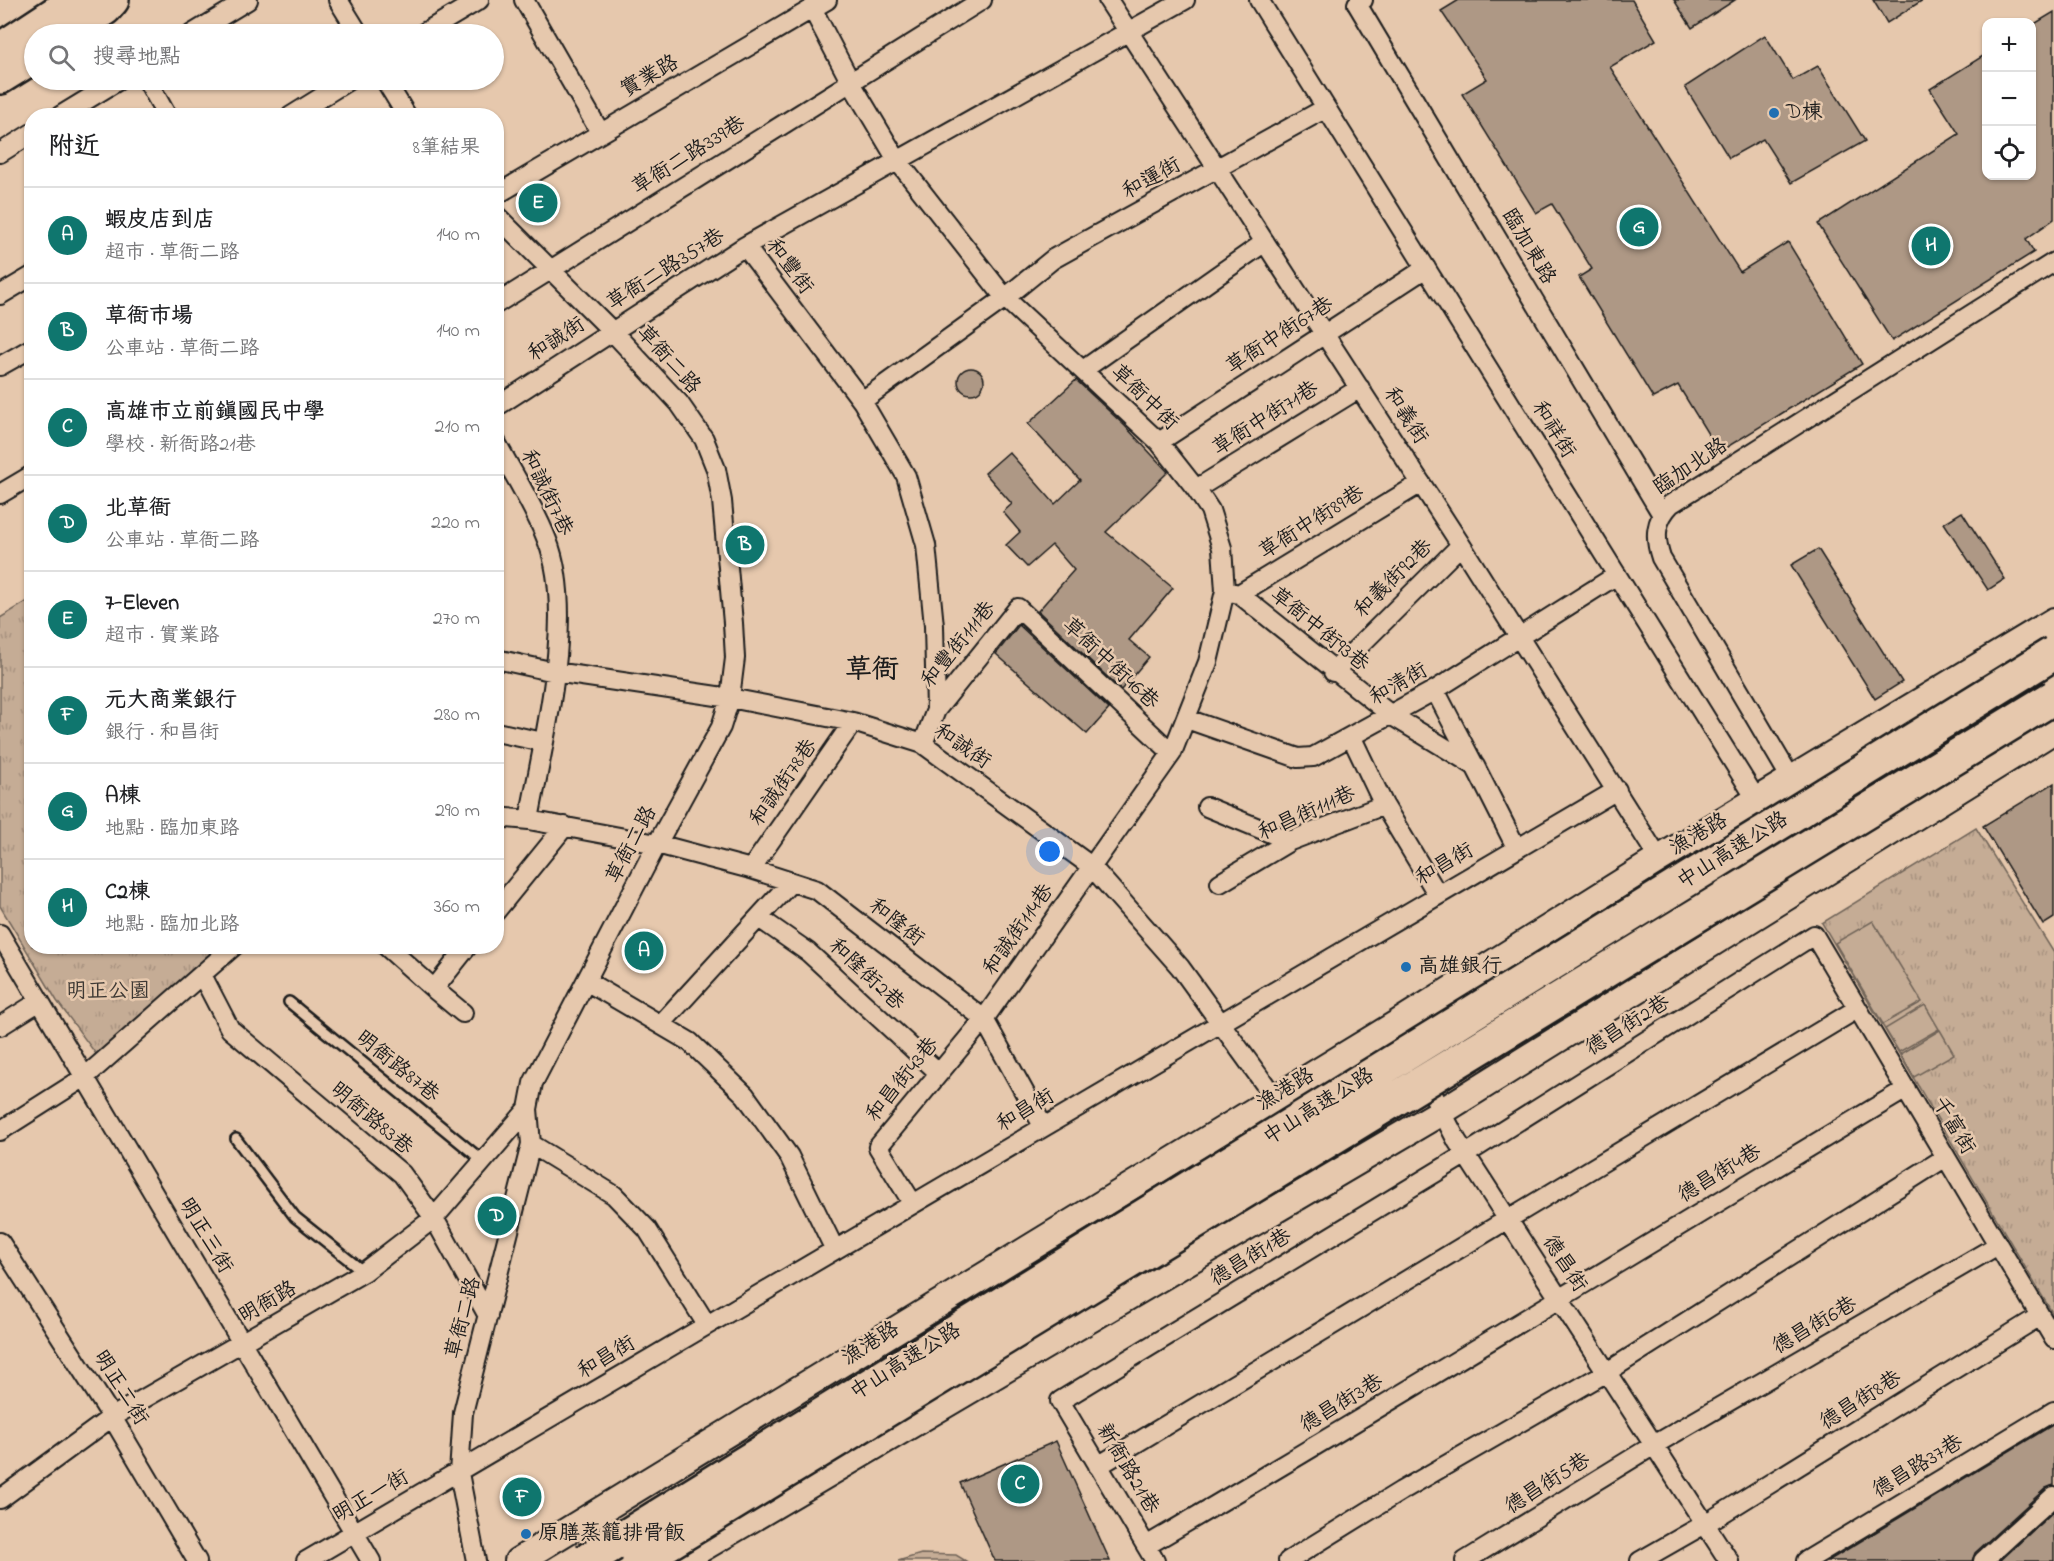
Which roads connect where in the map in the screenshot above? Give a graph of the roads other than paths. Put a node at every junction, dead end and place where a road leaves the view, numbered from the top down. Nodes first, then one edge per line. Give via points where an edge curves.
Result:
1 (76, 0) edge
2 (112, 0) edge
3 (248, 0) edge
4 (338, 0) edge
5 (479, 0) edge
6 (524, 0) edge
7 (982, 0) edge
8 (1108, 0) edge
9 (1185, 0) edge
10 (1259, 0) edge
11 (1360, 2) edge
12 (820, 4) edge
13 (40, 24) edge
14 (82, 24) edge
15 (208, 24) edge
16 (353, 24) edge
17 (439, 24) edge
18 (1129, 31) junction
19 (24, 34) edge
20 (0, 50) edge
21 (24, 62) edge
22 (0, 77) edge
23 (850, 81) junction
24 (103, 90) edge
25 (153, 90) edge
26 (333, 90) edge
27 (391, 90) edge
28 (73, 108) edge
29 (163, 108) edge
30 (304, 108) edge
31 (402, 108) edge
32 (1326, 108) junction
33 (600, 132) junction
34 (24, 138) edge
35 (0, 153) edge
36 (897, 160) junction
37 (1218, 168) junction
38 (504, 190) edge
39 (504, 223) edge
40 (1265, 242) junction
41 (745, 246) junction
42 (2054, 262) edge
43 (1426, 268) junction
44 (552, 270) junction
45 (24, 281) edge
46 (0, 295) edge
47 (1005, 298) junction
48 (504, 299) edge
49 (612, 331) junction
50 (1325, 334) junction
51 (24, 352) edge
52 (0, 366) edge
53 (1083, 370) junction
54 (1360, 388) junction
55 (862, 401) junction
56 (504, 402) edge
57 (1160, 442) junction
58 (504, 457) edge
59 (24, 480) edge
60 (1421, 483) junction
61 (1196, 489) junction
62 (0, 494) edge
63 (1661, 513) junction
64 (1461, 545) junction
65 (1617, 575) junction
66 (1232, 593) junction
67 (1018, 608) joint
68 (2054, 621) edge
69 (1520, 637) junction
70 (2054, 653) edge
71 (504, 661) edge
72 (555, 672) junction
73 (1334, 672) junction
74 (1435, 690) junction
75 (2054, 697) edge
76 (730, 699) junction
77 (936, 710) junction
78 (1391, 715) junction
79 (1187, 719) junction
80 (853, 722) junction
81 (2054, 730) edge
82 (504, 734) edge
83 (1352, 738) junction
84 (543, 742) junction
85 (923, 744) junction
86 (1172, 753) junction
87 (1475, 766) junction
88 (1791, 781) junction
89 (1617, 790) junction
90 (1758, 801) junction
91 (1384, 805) junction
92 (1207, 807) dead end
93 (504, 818) edge
94 (529, 820) junction
95 (565, 826) junction
96 (1290, 841) junction
97 (657, 844) junction
98 (1517, 849) junction
99 (1659, 859) junction
100 (1841, 863) junction
101 (1091, 866) junction
102 (752, 869) junction
103 (791, 882) junction
104 (1220, 883) dead end
105 (1806, 885) junction
106 (1438, 895) junction
107 (504, 901) edge
108 (759, 918) junction
109 (0, 934) edge
110 (1814, 935) joint
111 (225, 954) edge
112 (395, 954) edge
113 (462, 954) edge
114 (202, 975) junction
115 (586, 981) junction
116 (434, 989) junction
117 (40, 1001) junction
118 (289, 1002) dead end
119 (1857, 1009) junction
120 (463, 1013) dead end
121 (984, 1019) junction
122 (1221, 1023) junction
123 (1398, 1023) junction
124 (662, 1024) junction
125 (0, 1026) edge
126 (938, 1072) junction
127 (85, 1077) junction
128 (1906, 1089) junction
129 (1274, 1097) junction
130 (528, 1109) junction
131 (1441, 1112) junction
132 (1043, 1126) junction
133 (0, 1131) edge
134 (236, 1139) dead end
135 (531, 1144) junction
136 (1466, 1154) junction
137 (1946, 1157) junction
138 (483, 1161) junction
139 (913, 1204) junction
140 (434, 1218) junction
141 (1508, 1219) junction
142 (0, 1242) edge
143 (1998, 1245) junction
144 (835, 1250) junction
145 (364, 1272) junction
146 (1558, 1297) junction
147 (488, 1316) junction
148 (2040, 1316) junction
149 (707, 1325) junction
150 (2054, 1339) edge
151 (242, 1343) junction
152 (1607, 1372) junction
153 (1060, 1401) joint
154 (2054, 1411) edge
155 (112, 1417) junction
156 (1654, 1445) junction
157 (1098, 1466) junction
158 (459, 1473) junction
159 (2054, 1496) edge
160 (0, 1499) edge
161 (1705, 1524) junction
162 (354, 1533) junction
163 (1150, 1553) edge
164 (197, 1561) edge
165 (306, 1561) edge
166 (371, 1561) edge
167 (476, 1561) edge
168 (518, 1561) edge
169 (586, 1561) edge
170 (639, 1561) edge
171 (680, 1561) edge
172 (1288, 1561) edge
173 (1465, 1561) edge
174 (1640, 1561) edge
175 (1729, 1561) edge
176 (1806, 1561) edge
177 (1983, 1561) edge

1 - 13 highway
2 - 14 highway
3 - 15 street
4 - 16 street
5 - 17 street
6 - 33 street
7 - 23 street, 草衙二路339巷
8 - 18 street, 和義街
9 - 18 street, 和豐街
10 - 32 street, 和祥街
11 - 63 street, 臨加東路
12 - 23 street, 草衙中街
12 - 33 street, 實業路
18 - 36 street, 和豐街
18 - 37 street, 和義街
19 - 20 highway
21 - 22 highway
23 - 36 street, 草衙中街
23 - 44 street, 草衙二路339巷
24 - 28 street
25 - 29 street
26 - 30 street
27 - 31 street
32 - 37 street, 和運街
32 - 43 street, 和祥街
33 - 38 street, 實業路
34 - 35 street
36 - 41 street, 和豐街
36 - 47 street, 草衙中街
37 - 40 street, 和義街
37 - 47 street, 和運街 via 1053,259
39 - 44 street, 草衙二路
40 - 50 street, 和義街
40 - 53 street
41 - 49 street, 草衙二路357巷
41 - 55 street, 和豐街
42 - 63 street, 臨加北路
43 - 50 street, 草衙中街67巷
43 - 65 street, 和祥街
44 - 48 street, 草衙二路339巷
44 - 49 street, 草衙二路
45 - 46 street
47 - 53 street, 草衙中街
47 - 55 street, 和運街
49 - 56 street, 和誠街
49 - 76 street, 草衙二路 via 679,403 704,439 716,469 733,623 735,658
50 - 54 street, 和義街
50 - 57 street, 草衙中街67巷
51 - 52 street
53 - 57 street, 草衙中街
54 - 60 street, 和義街
54 - 61 street, 草衙中街71巷
55 - 77 street, 和豐街 via 906,476 926,545 934,626
57 - 61 street, 草衙中街
58 - 72 street, 和誠街7巷 via 548,540 559,589
59 - 62 street
60 - 64 street, 和義街
60 - 66 street, 草衙中街89巷
61 - 66 street, 草衙中街 via 1210,510
63 - 88 street, 臨加北路 via 1656,544 1661,558
64 - 69 street, 和義街
64 - 73 street, 和義街92巷
65 - 69 street, 和清街
65 - 90 street, 和祥街
66 - 73 street, 草衙中街93巷
66 - 79 street, 草衙中街
67 - 77 street, 和豐街111巷
67 - 86 street, 草衙中街46巷
68 - 88 street, 漁港路
69 - 74 street, 和清街
69 - 89 street, 和義街
70 - 169 highway, 中山高速公路, bridge
71 - 72 street, 和誠街
72 - 76 street, 和誠街
72 - 84 street, 和誠街7巷
73 - 78 street, 草衙中街93巷
74 - 78 street, 和清街
74 - 87 street
75 - 170 highway, 中山高速公路, bridge
76 - 80 street, 和誠街
76 - 97 street, 草衙二路 via 717,735
77 - 85 street, 和豐街
78 - 83 street, 和清街
78 - 87 street, 草衙中街93巷
79 - 83 street, 和清街 via 1298,758 1313,757
79 - 86 street, 草衙中街
80 - 85 street, 和誠街
80 - 102 street, 和誠街78巷
81 - 100 street
82 - 84 street
83 - 91 street
84 - 94 street, 和誠街7巷
85 - 101 street, 和誠街
86 - 101 street, 草衙中街
87 - 98 street
88 - 90 street, 漁港路
88 - 100 street, 臨加北路
89 - 98 street, 和昌街
89 - 99 street, 和義街
90 - 99 street, 漁港路
90 - 105 street, 和祥街
91 - 96 street, 和昌街111巷
91 - 106 street, 和昌街111巷
92 - 96 street
93 - 94 street, 和隆街
94 - 95 street, 和隆街
95 - 97 street, 和隆街
95 - 107 street
96 - 104 street, 和昌街111巷
97 - 102 street, 和隆街
97 - 115 street, 草衙二路
98 - 106 street, 和昌街
99 - 123 street, 漁港路
100 - 105 street
101 - 121 street, 和誠街114巷
101 - 122 street, 和誠街 via 1180,967
102 - 103 street, 和隆街
103 - 108 street
103 - 121 street, 和隆街 via 817,890
105 - 131 street
106 - 122 street, 和昌街
108 - 124 street
108 - 126 street, 和隆街2巷 via 808,952
109 - 117 street, 明正三街
110 - 119 street, 千富街
110 - 136 street, 德昌街2巷
111 - 114 street
112 - 116 street
113 - 116 street
114 - 127 street
114 - 140 street, 明衙路83巷 via 230,1029 402,1174
115 - 124 street
115 - 130 street, 草衙二路 via 533,1083
116 - 120 street
117 - 125 street
117 - 127 street, 明正三街
118 - 138 lane, 明衙路87巷
119 - 128 street, 千富街
119 - 141 street
121 - 126 street, 和昌街43巷
121 - 132 street, 和隆街
122 - 129 street, 和誠街
122 - 132 street, 和昌街
123 - 129 street, 漁港路
123 - 131 street, 德昌街
124 - 144 street via 690,1042 745,1095 789,1156
126 - 139 street, 和昌街43巷 via 878,1147
127 - 133 street
127 - 151 street, 明正三街
128 - 137 street, 千富街
128 - 146 street, 德昌街4巷
129 - 168 street, 漁港路
130 - 135 street, 草衙二路
130 - 138 street, 明衙路
131 - 136 street, 德昌街
131 - 171 street
132 - 139 street, 和昌街
134 - 145 lane via 295,1217
135 - 147 street, 草衙二路
135 - 149 street via 614,1195 647,1228
136 - 141 street, 德昌街
136 - 153 street, 德昌街1巷
137 - 143 street, 千富街
137 - 152 street
138 - 140 street, 明衙路
139 - 144 street, 和昌街
140 - 145 street, 明衙路
140 - 147 street, 明衙路83巷
141 - 146 street, 德昌街
141 - 157 street
142 - 155 street, 明正二街
143 - 148 street, 千富街
143 - 156 street, 德昌街6巷
144 - 149 street, 和昌街
145 - 151 street, 明衙路
146 - 152 street, 德昌街
146 - 163 street, 德昌街3巷
147 - 158 street, 草衙二路 via 466,1395
148 - 150 street, 千富街
148 - 161 street, 德昌街8巷
149 - 158 street, 和昌街
151 - 155 street, 明衙路
151 - 162 street, 明正三街
152 - 156 street, 德昌街
152 - 172 street
153 - 157 street, 新衙路21巷
154 - 176 street, 德昌路37巷
155 - 160 street, 明衙路
155 - 164 street, 明正二街
156 - 161 street, 德昌街
156 - 173 street, 德昌街5巷
157 - 163 street, 新衙路21巷
158 - 162 street, 明正一街
158 - 167 street, 草衙二路
159 - 177 street
161 - 174 street, 德昌街8巷
161 - 175 street, 德昌街
162 - 165 street, 明正一街
162 - 166 street, 明正三街

